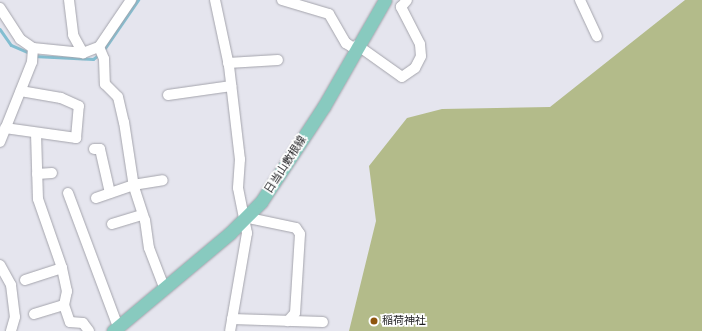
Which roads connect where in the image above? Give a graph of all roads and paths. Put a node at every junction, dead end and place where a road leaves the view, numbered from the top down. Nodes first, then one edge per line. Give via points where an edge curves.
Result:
1 (69, 0) edge
2 (131, 0) edge
3 (215, 0) edge
4 (282, 0) edge
5 (385, 0) edge
6 (406, 0) edge
7 (580, 0) edge
8 (0, 8) edge
9 (4, 24) edge
10 (598, 36) dead end
11 (356, 47) junction
12 (33, 48) junction
13 (101, 52) junction
14 (83, 53) junction
15 (278, 60) dead end
16 (228, 63) junction
17 (231, 86) junction
18 (21, 91) junction
19 (168, 95) dead end
20 (5, 123) edge
21 (36, 133) junction
22 (0, 142) edge
23 (94, 149) dead end
24 (52, 173) dead end
25 (37, 174) junction
26 (163, 180) dead end
27 (133, 185) junction
28 (110, 193) junction
29 (68, 194) dead end
30 (96, 198) dead end
31 (142, 215) junction
32 (244, 217) junction
33 (112, 224) dead end
34 (62, 268) junction
35 (1, 272) edge
36 (25, 280) dead end
37 (164, 287) junction
38 (64, 305) junction
39 (34, 314) dead end
40 (232, 319) junction
41 (288, 321) junction
42 (323, 322) dead end
43 (116, 329) edge
44 (11, 331) edge
45 (89, 331) edge
46 (230, 331) edge

1 - 14 street via 73,35
2 - 13 street
3 - 16 street
4 - 11 street via 329,14 346,43
5 - 11 main road, 日当山敷根線
6 - 11 street via 401,7 418,39 420,50 415,68 402,77
7 - 10 street
8 - 9 street
9 - 12 street
11 - 32 main road, 日当山敷根線 via 275,183
12 - 14 street
12 - 18 street via 32,62
13 - 14 street
13 - 27 street via 105,84 118,97 131,150
15 - 16 street
16 - 17 street
17 - 19 street
17 - 32 street via 240,159 238,188
18 - 20 street
18 - 21 street via 61,98 79,106 76,138
20 - 21 street
20 - 22 street
21 - 25 street
23 - 28 street via 100,149
24 - 25 street
25 - 34 street via 38,199
26 - 27 street
27 - 28 street
27 - 31 street
28 - 30 street
29 - 43 street
31 - 33 street
31 - 37 street via 148,248
32 - 37 main road, 日当山敷根線
32 - 40 street via 247,247
32 - 41 street via 296,228 300,234 295,313
34 - 36 street
34 - 38 street via 67,291
35 - 44 street via 10,285 15,317
37 - 43 main road, 日当山敷根線
38 - 39 street
38 - 45 street via 70,322 83,323
40 - 41 street
40 - 46 street
41 - 42 street

